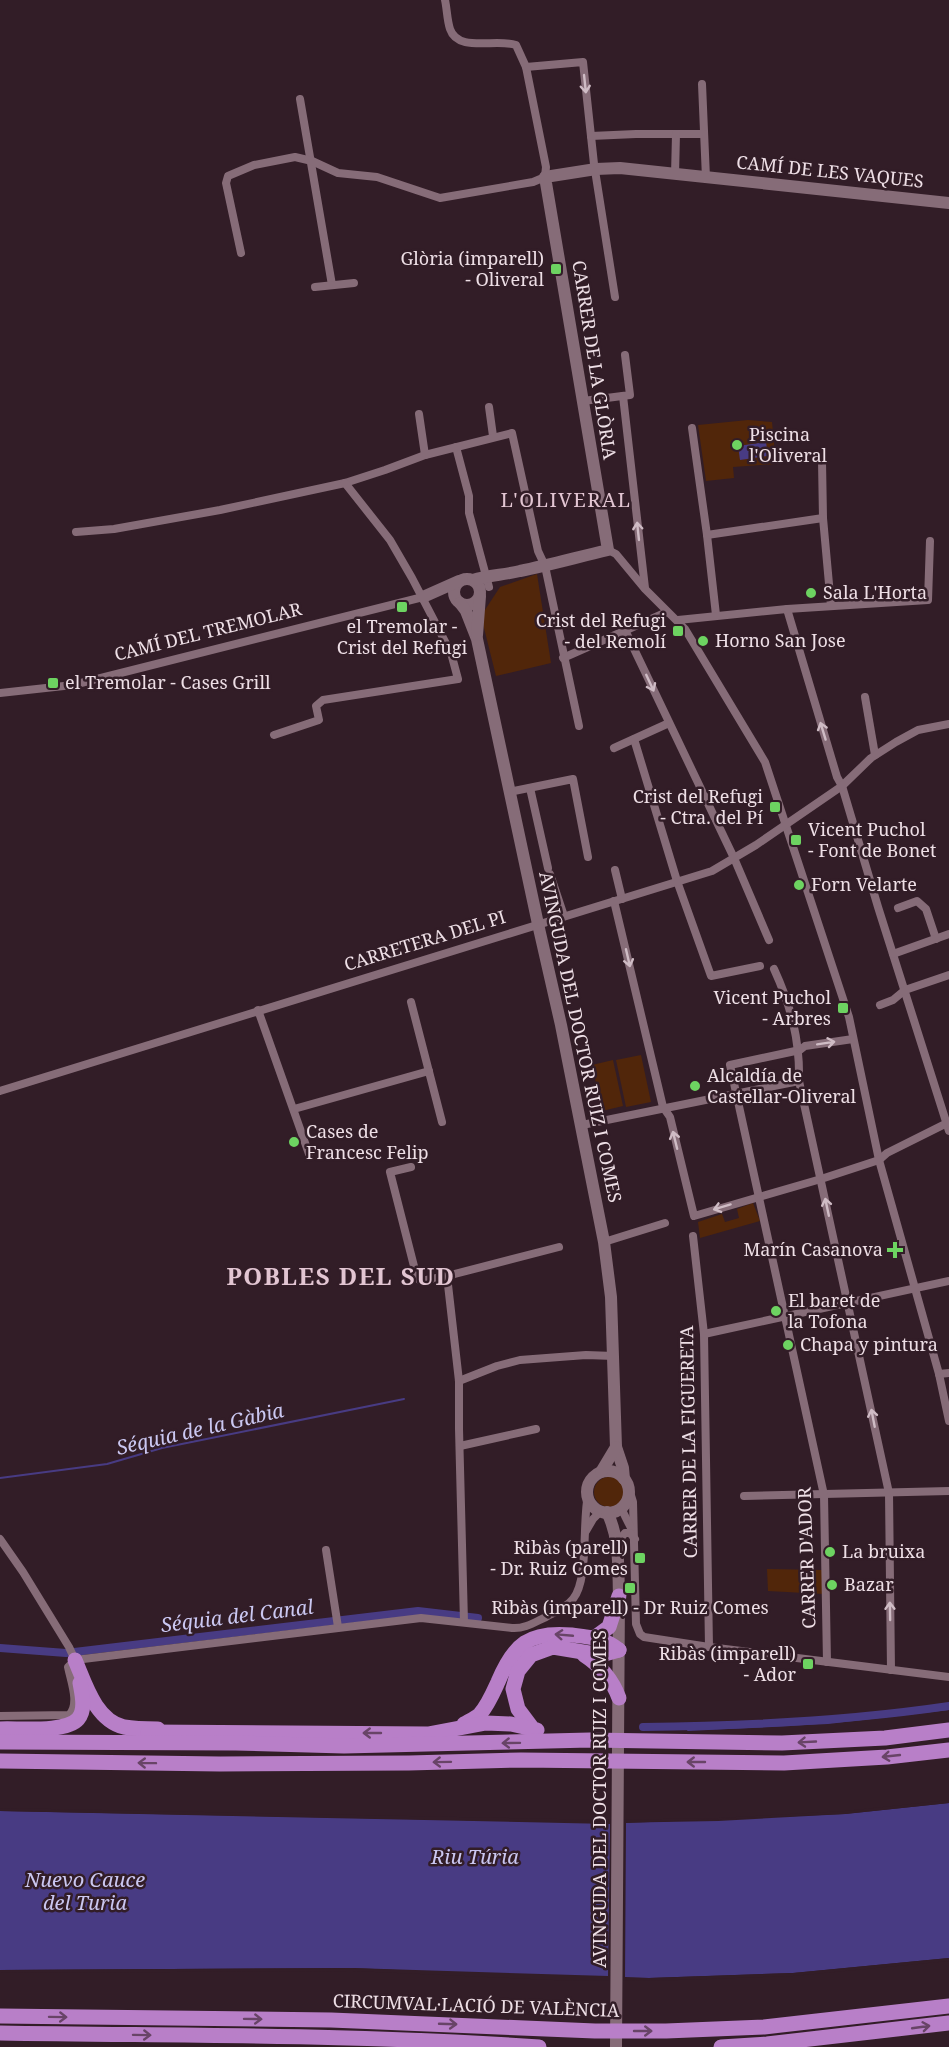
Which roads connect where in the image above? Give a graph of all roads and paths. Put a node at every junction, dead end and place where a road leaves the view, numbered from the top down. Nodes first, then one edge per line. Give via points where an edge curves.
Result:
1 (445, 0) edge
2 (525, 67) junction
3 (702, 84) dead end
4 (300, 99) dead end
5 (676, 134) junction
6 (704, 134) junction
7 (591, 136) junction
8 (312, 161) junction
9 (596, 169) junction
10 (675, 175) junction
11 (545, 177) junction
12 (706, 178) junction
13 (949, 203) edge
14 (241, 253) dead end
15 (354, 283) dead end
16 (332, 285) junction
17 (315, 287) dead end
18 (615, 297) dead end
19 (625, 355) dead end
20 (627, 395) junction
21 (583, 401) junction
22 (489, 407) dead end
23 (419, 414) dead end
24 (692, 428) dead end
25 (493, 436) junction
26 (456, 447) junction
27 (424, 455) junction
28 (822, 461) dead end
29 (345, 483) junction
30 (824, 518) junction
31 (76, 532) dead end
32 (707, 535) junction
33 (930, 541) dead end
34 (608, 550) junction
35 (545, 566) junction
36 (459, 581) junction
37 (482, 584) junction
38 (645, 589) junction
39 (423, 597) junction
40 (458, 601) junction
41 (831, 606) junction
42 (787, 609) junction
43 (667, 612) junction
44 (716, 615) junction
45 (678, 620) junction
46 (625, 630) junction
47 (477, 639) junction
48 (563, 658) junction
49 (0, 693) edge
50 (865, 697) dead end
51 (669, 723) junction
52 (949, 724) edge
53 (579, 726) dead end
54 (274, 735) dead end
55 (634, 739) junction
56 (614, 748) dead end
57 (875, 755) junction
58 (842, 786) junction
59 (530, 788) junction
60 (509, 792) junction
61 (786, 824) junction
62 (588, 857) dead end
63 (734, 858) junction
64 (615, 870) dead end
65 (677, 881) junction
66 (618, 900) junction
67 (898, 908) dead end
68 (564, 916) junction
69 (538, 924) junction
70 (949, 934) edge
71 (936, 939) junction
72 (769, 940) dead end
73 (893, 954) junction
74 (760, 966) dead end
75 (774, 969) dead end
76 (949, 975) edge
77 (905, 990) junction
78 (411, 1002) dead end
79 (880, 1005) dead end
80 (258, 1010) junction
81 (853, 1039) junction
82 (800, 1050) junction
83 (429, 1071) junction
84 (800, 1081) junction
85 (0, 1091) edge
86 (737, 1092) junction
87 (663, 1107) junction
88 (294, 1108) junction
89 (442, 1122) dead end
90 (582, 1125) junction
91 (948, 1125) edge
92 (309, 1154) dead end
93 (879, 1160) junction
94 (411, 1167) dead end
95 (821, 1179) junction
96 (759, 1196) junction
97 (665, 1223) dead end
98 (693, 1236) dead end
99 (604, 1242) junction
100 (559, 1246) dead end
101 (447, 1276) junction
102 (949, 1281) edge
103 (916, 1289) junction
104 (848, 1304) junction
105 (785, 1316) junction
106 (704, 1334) junction
107 (614, 1356) junction
108 (949, 1373) edge
109 (939, 1374) junction
110 (459, 1381) junction
111 (949, 1421) edge
112 (536, 1429) dead end
113 (460, 1446) junction
114 (616, 1447) junction
115 (600, 1472) junction
116 (626, 1484) junction
117 (949, 1491) edge
118 (889, 1493) junction
119 (588, 1495) junction
120 (824, 1495) junction
121 (744, 1496) dead end
122 (621, 1508) junction
123 (604, 1512) junction
124 (584, 1534) junction
125 (0, 1539) edge
126 (635, 1539) junction
127 (619, 1545) junction
128 (326, 1550) dead end
129 (619, 1596) junction
130 (464, 1617) junction
131 (338, 1627) junction
132 (594, 1638) junction
133 (709, 1647) junction
134 (619, 1650) junction
135 (579, 1652) junction
136 (72, 1653) junction
137 (827, 1662) junction
138 (891, 1670) junction
139 (949, 1677) edge
140 (619, 1704) junction
141 (0, 1716) edge
142 (533, 1729) junction
143 (456, 1730) junction
144 (949, 1730) edge
145 (0, 1731) edge
146 (212, 1732) junction
147 (590, 1740) junction
148 (0, 1742) edge
149 (34, 1742) junction
150 (949, 1750) edge
151 (0, 1761) edge
152 (290, 1762) junction
153 (949, 2006) edge
154 (0, 2016) edge
155 (949, 2023) edge
156 (893, 2031) junction
157 (0, 2034) edge
158 (538, 2047) edge
159 (616, 2047) edge
160 (721, 2047) edge
161 (803, 2047) edge

1 - 2 street via 450,28 458,40 516,45
2 -> 7 street via 583,62
2 - 11 street
3 - 6 street
4 - 8 street
5 - 6 street
5 - 7 street
5 - 10 street
6 - 12 street
7 - 9 street
8 - 11 street via 338,173 377,177 440,198
8 - 14 street via 275,160 228,176 226,183
8 - 16 street
9 - 10 street, CAMÍ DE LES VAQUES
9 - 11 street, CAMÍ DE LES VAQUES
9 - 18 street
10 - 12 street, CAMÍ DE LES VAQUES
11 - 21 street, CARRER DE LA GLÒRIA
12 - 13 street, CAMÍ DE LES VAQUES
15 - 16 street
16 - 17 street
19 - 20 street
20 - 21 street
38 -> 20 street
21 - 34 street, CARRER DE LA GLÒRIA
22 - 25 street
23 - 27 street
24 - 32 street
25 - 26 street
25 - 35 street via 512,433 538,551
26 - 27 street
26 - 37 street, AVINGUDA DEL DOCTOR RUIZ I COMES via 470,496 469,513
27 - 29 street
28 - 30 street
29 - 31 street via 220,510
29 - 39 street via 390,540
30 - 32 street
30 - 41 street
32 - 44 street
33 - 41 street via 928,600
34 - 35 street
34 - 38 street via 616,554
35 - 37 street via 505,574
35 - 48 street
36 - 37 street via 468,579
36 - 39 street, CAMÍ DEL TREMOLAR
36 - 40 street via 454,590
37 - 40 street via 474,604
37 - 47 street, AVINGUDA DEL DOCTOR RUIZ I COMES
38 - 43 street
39 - 40 street, CAMÍ DEL TREMOLAR
39 - 49 street, CAMÍ DEL TREMOLAR via 73,685
39 - 54 street via 451,653 458,679 322,700 316,706 319,720
40 - 47 street, AVINGUDA DEL DOCTOR RUIZ I COMES
41 - 42 street
42 - 44 street
58 -> 42 street
43 - 45 street
43 - 46 street
44 - 45 street
45 - 61 street via 765,762
46 - 48 street
46 -> 51 street
47 - 60 street, AVINGUDA DEL DOCTOR RUIZ I COMES
48 - 53 street
50 - 57 street
51 - 55 street
51 - 63 street
52 - 57 street, CARRETERA DEL PI via 918,730
55 - 56 street
55 - 65 street
57 - 58 street, CARRETERA DEL PI
58 - 61 street, CARRETERA DEL PI
58 - 73 street
59 - 60 street
59 - 62 street via 573,779
59 - 68 street, AVINGUDA DEL DOCTOR RUIZ I COMES
60 - 69 street, AVINGUDA DEL DOCTOR RUIZ I COMES
61 - 63 street, CARRETERA DEL PI
61 - 81 street
63 - 65 street, CARRETERA DEL PI via 711,871
63 - 72 street
64 - 66 street
65 - 66 street, CARRETERA DEL PI
65 - 74 street via 711,976
66 - 68 street, CARRETERA DEL PI
66 -> 87 street
67 - 71 street via 917,901 926,909
68 - 69 street, CARRETERA DEL PI
69 - 80 street, CARRETERA DEL PI
69 - 90 street, AVINGUDA DEL DOCTOR RUIZ I COMES
70 - 71 street
71 - 73 street
73 - 77 street
75 - 82 street via 786,995
76 - 77 street
77 - 79 street
77 - 91 street
78 - 83 street
80 - 85 street, CARRETERA DEL PI
80 - 88 street
82 -> 81 street
81 - 93 street
82 - 84 street
82 - 86 street, CARRER D'ADOR via 730,1065
83 - 88 street
83 - 89 street
84 - 86 street
84 - 95 street
86 - 87 street
86 - 96 street, CARRER D'ADOR
87 - 90 street
96 -> 87 street via 694,1216 670,1117
88 - 92 street
90 - 99 street, AVINGUDA DEL DOCTOR RUIZ I COMES
91 - 93 street
93 - 95 street
93 - 103 street
94 - 101 street via 390,1172 417,1278 421,1281
95 - 96 street
104 -> 95 street
96 - 105 street, CARRER D'ADOR
97 - 99 street
98 - 106 street, CARRER DE LA FIGUERETA
99 - 107 street, AVINGUDA DEL DOCTOR RUIZ I COMES
100 - 101 street
101 - 110 street
102 - 103 street
103 - 104 street
103 - 109 street
104 - 105 street
118 -> 104 street
105 - 106 street
105 - 120 street, CARRER D'ADOR
106 - 133 street, CARRER DE LA FIGUERETA
107 - 110 street via 586,1354 520,1360
107 - 114 street, AVINGUDA DEL DOCTOR RUIZ I COMES
108 - 109 street
109 - 111 street
110 - 113 street
112 - 113 street
113 - 130 street
114 - 115 street
114 - 116 street, AVINGUDA DEL DOCTOR RUIZ I COMES
115 - 116 street via 611,1471
115 - 119 street via 592,1479
116 - 122 street via 627,1499
116 - 126 street via 633,1502
117 - 118 street
118 - 120 street
138 -> 118 street
119 - 123 street via 592,1505
119 - 124 street
120 - 121 street
120 - 137 street, CARRER D'ADOR
122 - 123 street
122 - 126 street
122 - 127 street, AVINGUDA DEL DOCTOR RUIZ I COMES
123 - 124 street via 593,1519
123 - 127 street, AVINGUDA DEL DOCTOR RUIZ I COMES
124 - 130 street via 580,1586 574,1599 563,1608 519,1629
125 - 136 street
126 - 127 street via 625,1533
126 - 133 street via 636,1624 640,1634
127 - 129 street, AVINGUDA DEL DOCTOR RUIZ I COMES
128 - 131 street
129 - 132 highway via 609,1627
129 - 134 street, AVINGUDA DEL DOCTOR RUIZ I COMES
130 - 131 street
131 - 136 street
132 - 134 highway
132 -> 143 highway via 551,1634 524,1642 507,1660 479,1715
133 - 137 street
134 - 135 highway via 601,1655
134 - 140 street, AVINGUDA DEL DOCTOR RUIZ I COMES
135 - 140 highway via 599,1664 614,1685
135 - 142 highway via 553,1647 531,1655 518,1671 513,1689 518,1709
136 - 141 street via 68,1667 75,1704 72,1713
136 - 145 highway via 83,1700 78,1720 63,1727
136 - 146 highway via 100,1711 115,1724
137 - 138 street
138 - 139 street
140 - 159 street, AVINGUDA DEL DOCTOR RUIZ I COMES
142 - 143 highway via 486,1723
142 - 147 highway
143 -> 146 highway via 428,1734
144 -> 147 highway via 885,1738 782,1743
145 - 146 highway
147 -> 149 highway via 344,1746
148 - 149 highway
149 - 152 highway via 128,1746
150 -> 152 highway via 784,1762
152 -> 151 highway
154 -> 153 highway, CIRCUMVAL·LACIÓ DE VALÈNCIA via 331,2020 666,2031 765,2027
156 -> 155 highway
156 - 160 highway
156 - 161 highway
157 -> 158 highway, CIRCUMVAL·LACIÓ DE VALÈNCIA via 335,2037

